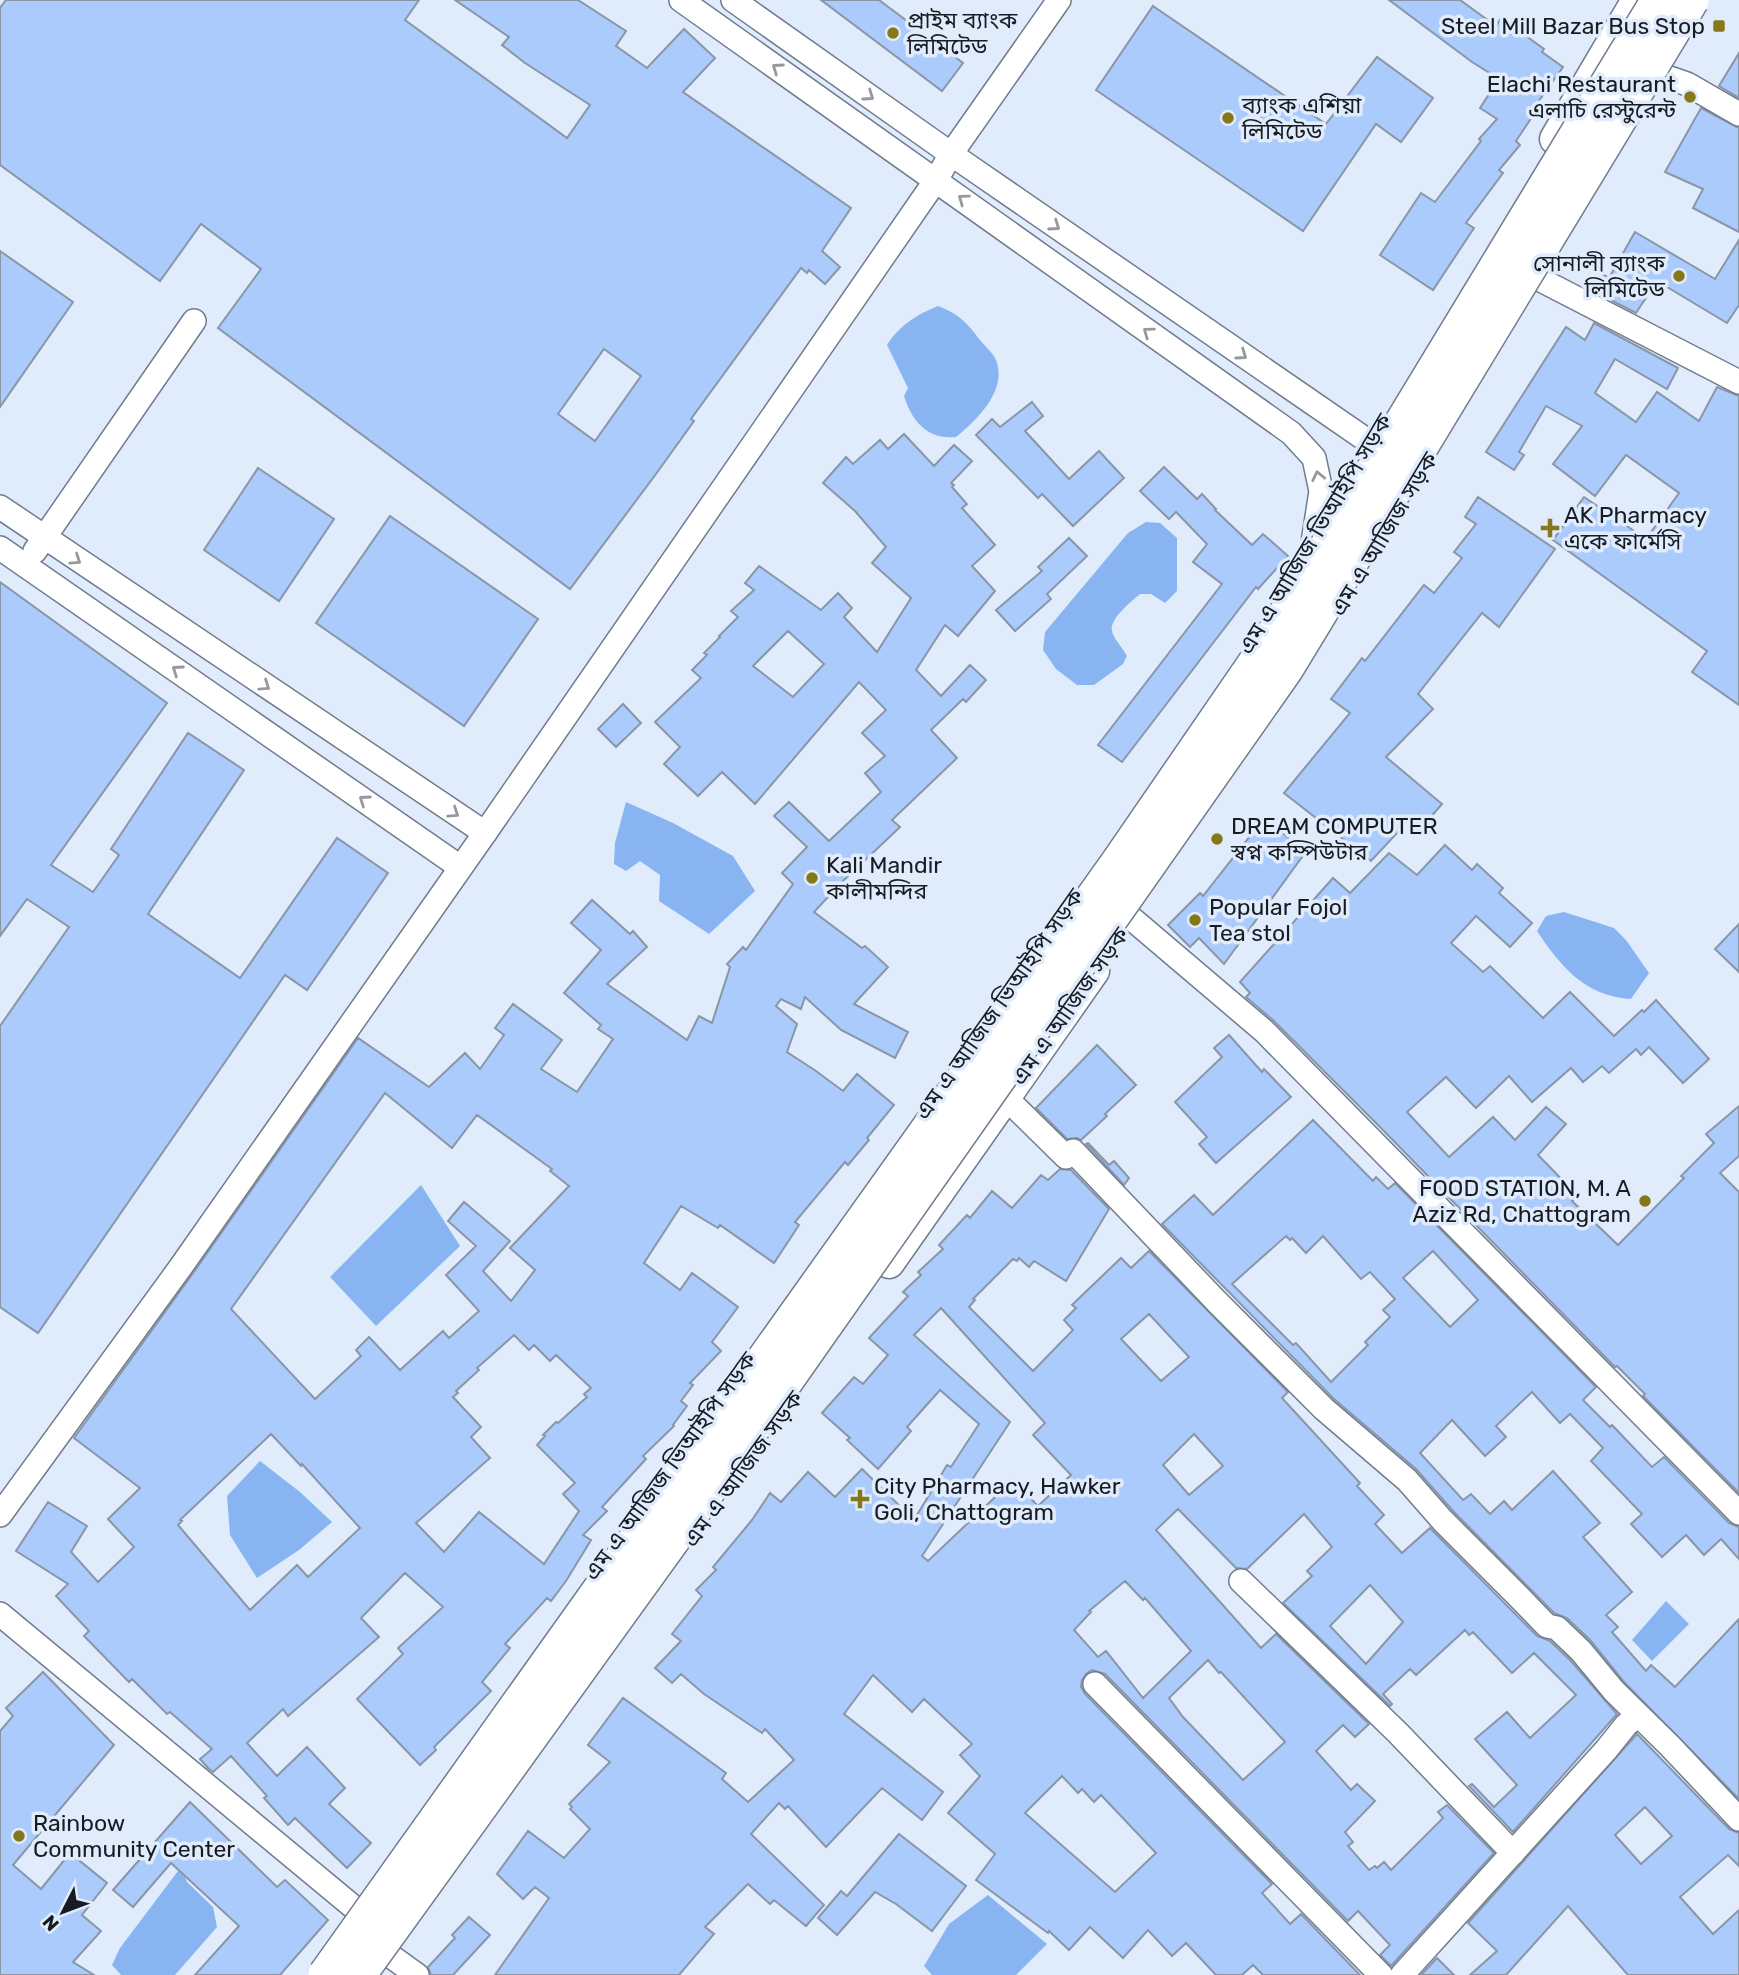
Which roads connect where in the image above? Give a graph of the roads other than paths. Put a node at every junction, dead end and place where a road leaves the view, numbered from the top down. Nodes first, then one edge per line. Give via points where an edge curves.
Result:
1 (681, 0) edge
2 (733, 0) edge
3 (1059, 0) edge
4 (1637, 0) edge
5 (1659, 0) edge
6 (1691, 0) edge
7 (1706, 0) edge
8 (1661, 75) junction
9 (1739, 114) edge
10 (951, 154) junction
11 (936, 180) junction
12 (1539, 279) junction
13 (194, 321) dead end
14 (1739, 382) edge
15 (1370, 443) junction
16 (1420, 476) junction
17 (0, 507) edge
18 (44, 538) junction
19 (1313, 543) junction
20 (0, 548) edge
21 (26, 565) junction
22 (485, 833) junction
23 (460, 867) junction
24 (1131, 918) junction
25 (1006, 1098) junction
26 (1739, 1513) edge
27 (0, 1515) edge
28 (1241, 1581) dead end
29 (0, 1614) edge
30 (1095, 1684) dead end
31 (1638, 1715) junction
32 (1739, 1818) edge
33 (1513, 1853) junction
34 (357, 1910) junction
35 (385, 1966) edge
36 (310, 1975) edge
37 (326, 1975) edge
38 (358, 1975) edge
39 (417, 1975) edge
40 (1385, 1975) edge

11 -> 1 street
2 -> 10 street
3 - 10 street
4 - 15 main road, এম এ আজিজ ভিআইপি সড়ক
5 - 37 highway, bridge via 1242,684
6 - 38 highway, bridge via 1286,668 756,1422
7 - 8 main road, এম এ আজিজ সড়ক
8 - 9 street via 1687,84
8 - 12 main road, এম এ আজিজ সড়ক
10 - 11 street
10 -> 15 street
19 -> 11 street via 1321,491 1314,458 1291,433
11 - 22 street
12 - 14 street
12 - 16 main road, এম এ আজিজ সড়ক
13 - 18 street
15 - 16 street
15 - 19 main road, এম এ আজিজ ভিআইপি সড়ক
16 - 24 main road, এম এ আজিজ সড়ক via 1276,712
17 - 18 street
18 - 21 street
18 -> 22 street
19 - 34 main road, এম এ আজিজ ভিআইপি সড়ক via 1234,669
20 - 21 street
23 -> 21 street
22 - 23 street
23 - 27 street via 180,1268
24 - 25 main road, এম এ আজিজ সড়ক
24 - 26 street via 1264,1031
25 - 31 street via 1066,1157 1073,1151 1324,1409 1407,1480 1548,1626 1557,1628 1581,1651
25 - 35 main road, এম এ আজিজ সড়ক
28 - 33 street via 1398,1733
29 - 34 street
30 - 40 street
31 - 32 street
31 - 33 street
33 - 40 street
34 - 35 street
34 - 36 main road, এম এ আজিজ ভিআইপি সড়ক
35 - 39 street

